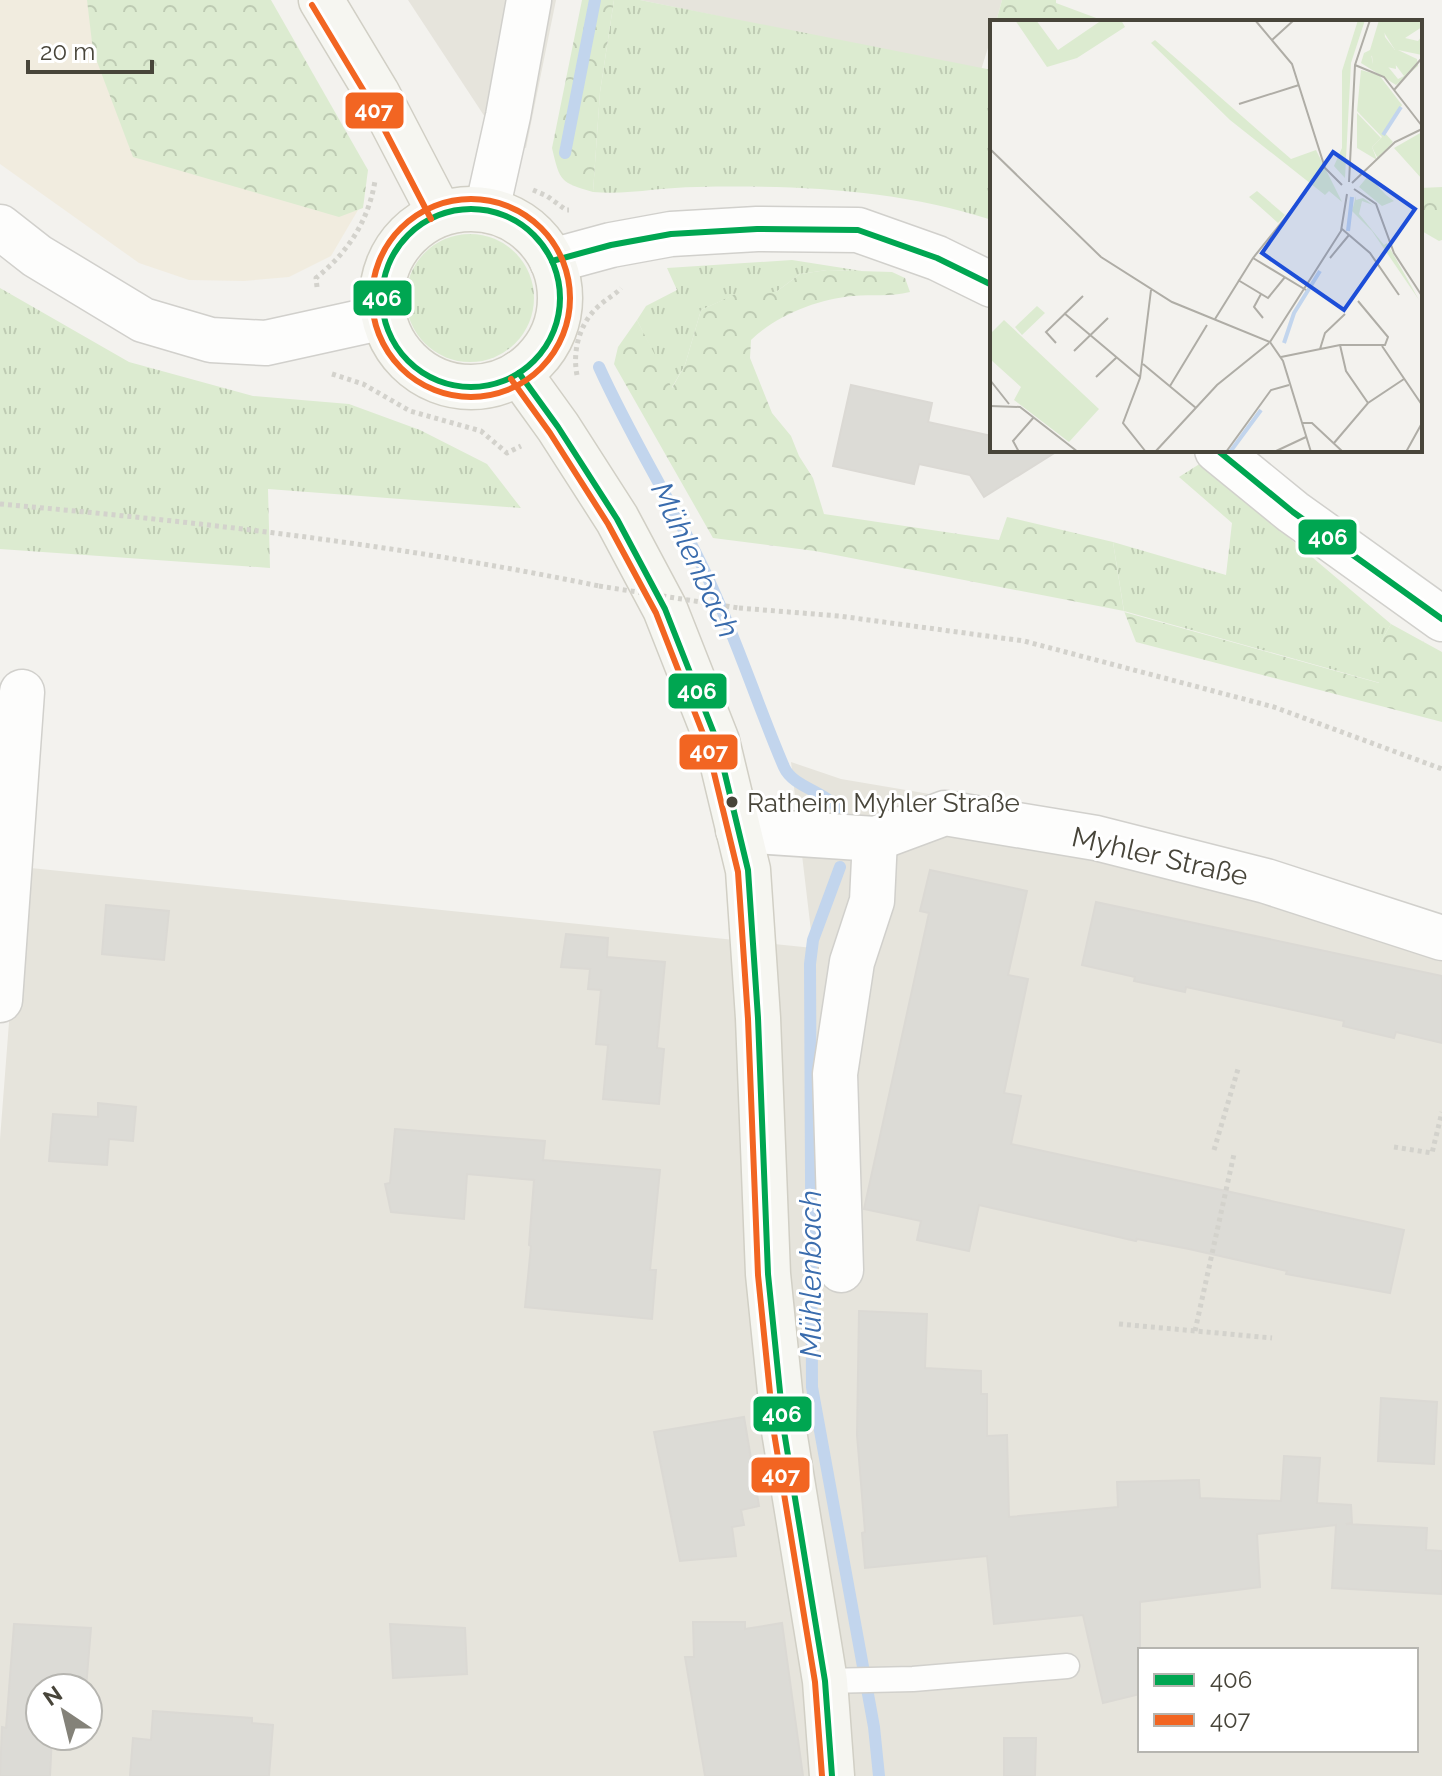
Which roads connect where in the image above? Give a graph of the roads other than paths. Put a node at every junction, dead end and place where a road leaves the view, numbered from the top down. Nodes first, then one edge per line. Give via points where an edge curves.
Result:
1 (321, 0) edge
2 (529, 0) edge
3 (490, 193) junction
4 (440, 214) junction
5 (0, 227) edge
6 (552, 261) junction
7 (990, 284) edge
8 (384, 317) junction
9 (519, 373) junction
10 (1219, 452) edge
11 (1442, 619) edge
12 (22, 692) dead end
13 (738, 830) junction
14 (875, 839) junction
15 (1442, 938) edge
16 (0, 1000) edge
17 (841, 1270) dead end
18 (1067, 1666) dead end
19 (839, 1681) junction
20 (832, 1776) edge

1 - 4 main road
2 - 3 street
3 - 4 main road
3 - 6 main road
4 - 8 main road via 402,241 389,264 382,291
5 - 8 street via 37,256 143,320 211,340 266,343
6 - 7 street via 671,234 858,230 937,258
6 - 9 main road via 560,294 555,326 536,358
8 - 9 main road via 406,358 432,378 467,387
9 - 13 main road via 617,519 665,609 717,741
10 - 11 street
12 - 16 street
13 - 14 street, Myhler Straße
13 - 19 main road via 748,870 768,1274 783,1416
14 - 15 street, Myhler Straße via 945,813 1096,838 1266,881
14 - 17 street via 872,901 852,962 835,1074
18 - 19 lane
19 - 20 main road

